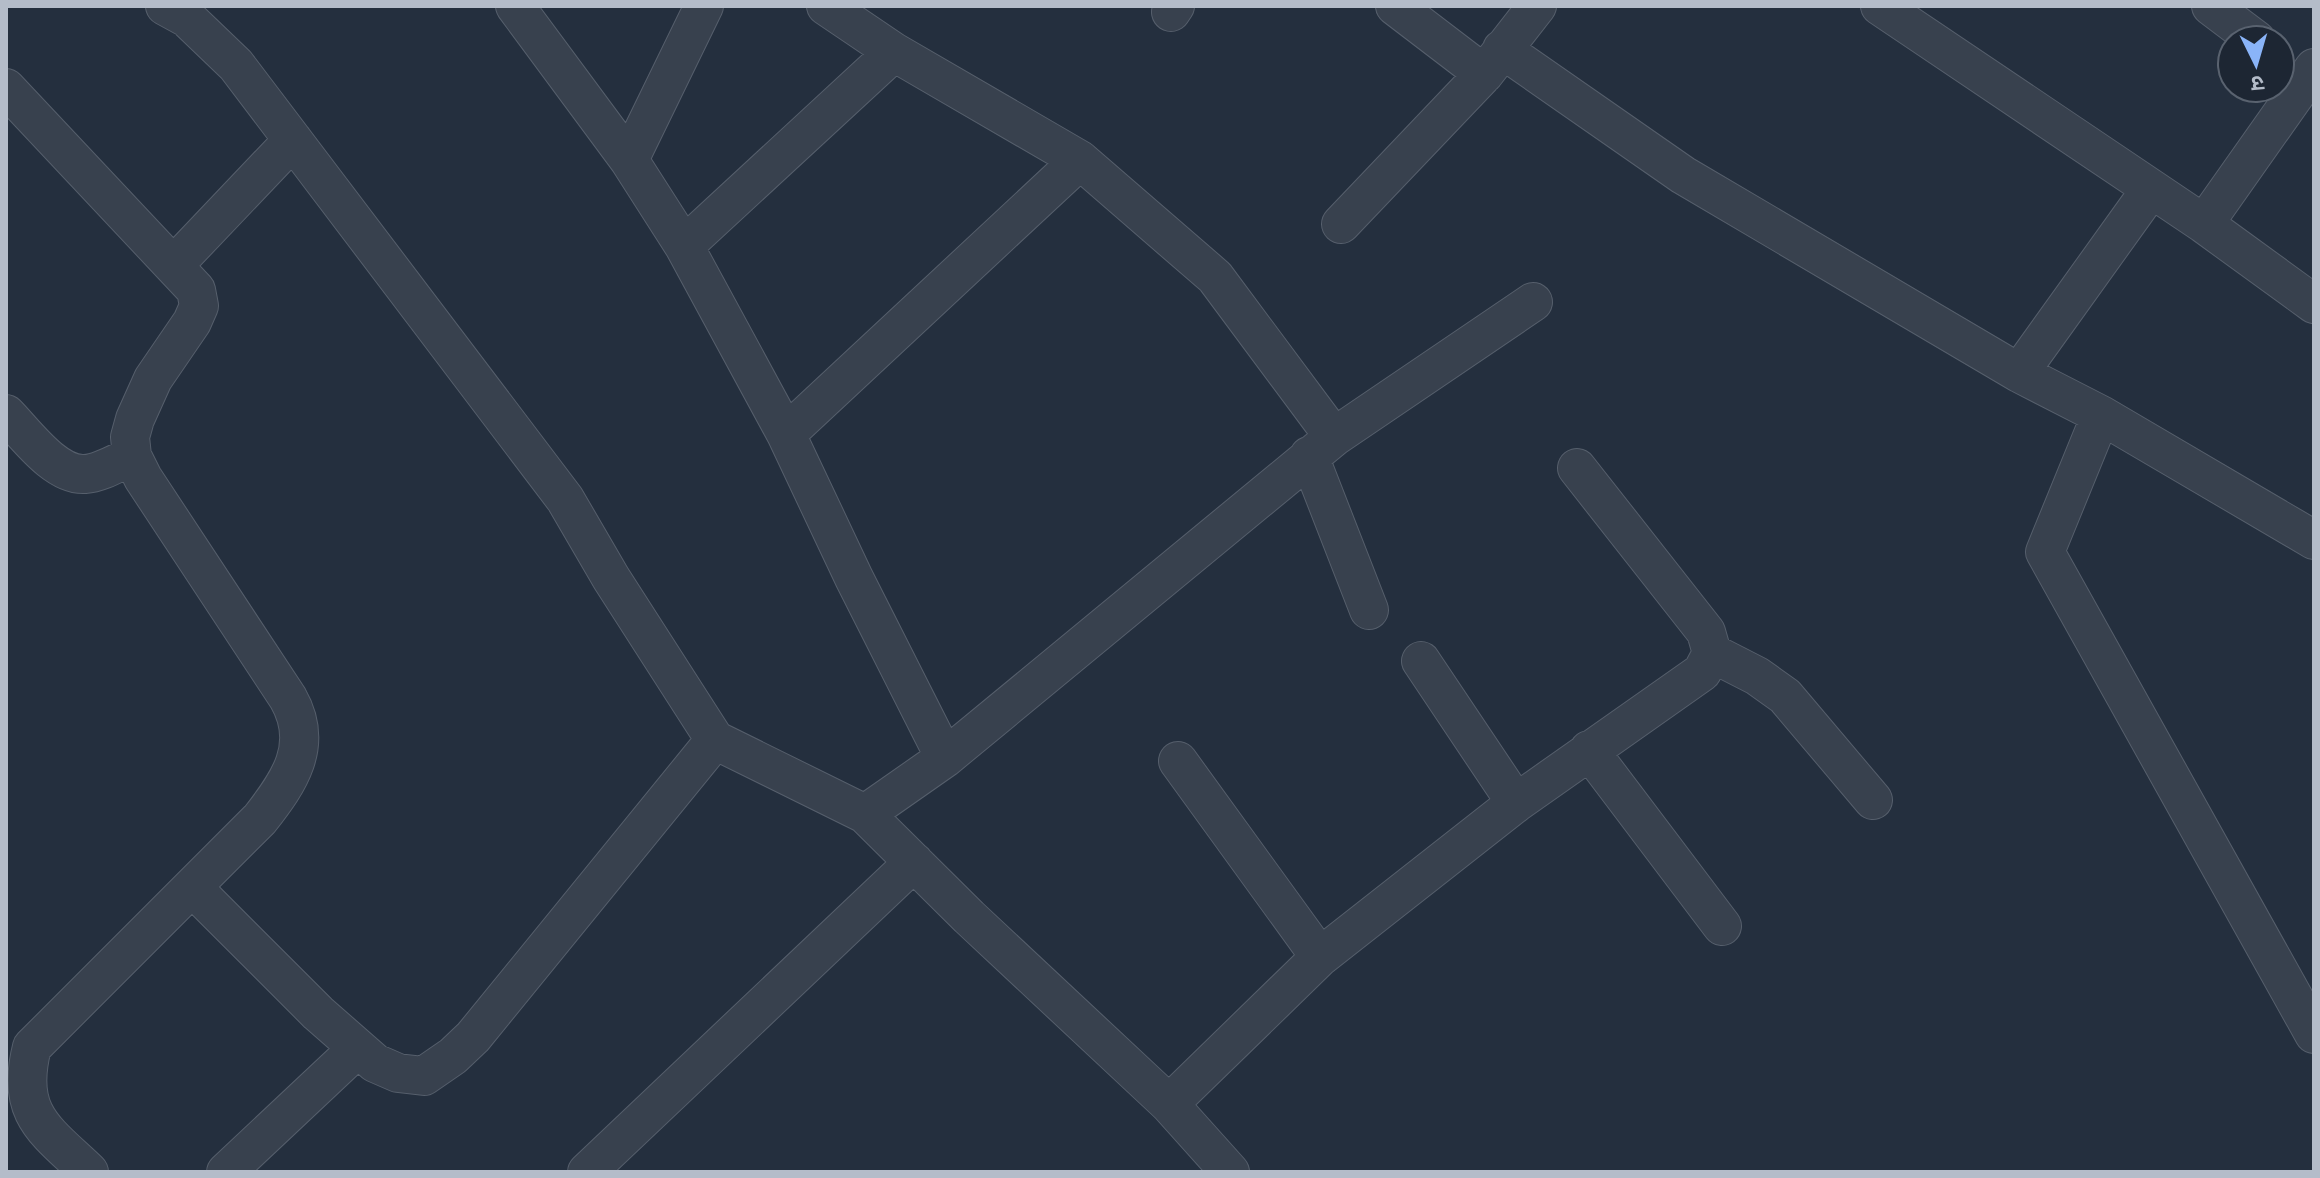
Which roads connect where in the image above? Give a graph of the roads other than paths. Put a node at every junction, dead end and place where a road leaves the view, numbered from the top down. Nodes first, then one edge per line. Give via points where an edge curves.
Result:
1 (165, 6) edge
2 (515, 6) edge
3 (704, 6) edge
4 (826, 6) edge
5 (1395, 6) edge
6 (1537, 6) edge
7 (1880, 6) edge
8 (2211, 6) edge
9 (2235, 24) edge
10 (894, 52) junction
11 (1493, 62) junction
12 (2304, 72) edge
13 (6, 88) edge
14 (293, 140) junction
15 (629, 160) junction
16 (1080, 160) junction
17 (2151, 189) junction
18 (1341, 224) dead end
19 (2204, 224) junction
20 (684, 246) junction
21 (174, 265) junction
22 (1533, 302) dead end
23 (2314, 304) edge
24 (2019, 373) junction
25 (6, 414) edge
26 (2101, 415) junction
27 (786, 434) junction
28 (1321, 446) junction
29 (132, 456) junction
30 (1577, 468) dead end
31 (2314, 540) edge
32 (1369, 610) dead end
33 (1712, 653) junction
34 (1421, 661) dead end
35 (715, 740) junction
36 (1589, 750) junction
37 (945, 758) junction
38 (1178, 761) dead end
39 (1873, 800) dead end
40 (1516, 803) junction
41 (865, 814) junction
42 (914, 862) junction
43 (192, 887) junction
44 (1722, 926) dead end
45 (1320, 957) junction
46 (2314, 1034) edge
47 (358, 1048) junction
48 (1169, 1104) junction
49 (89, 1172) edge
50 (226, 1172) edge
51 (587, 1172) edge
52 (1230, 1172) edge

1 - 14 street via 187,18 236,65
2 - 15 street
3 - 15 street
4 - 10 street
5 - 11 street
6 - 11 street
7 - 17 street
8 - 9 street
10 - 16 street
10 - 20 street
11 - 18 street
11 - 24 street
12 - 19 street
13 - 21 street
14 - 21 street
14 - 35 street via 565,499
15 - 20 street
16 - 27 street
16 - 28 street via 1215,277
17 - 19 street
17 - 24 street
19 - 23 street
20 - 27 street
21 - 29 street via 196,290 199,306 153,379 135,419
22 - 28 street
24 - 26 street
25 - 29 street via 52,462 70,472 101,470
26 - 31 street
26 - 46 street via 2045,552
27 - 37 street
28 - 32 street
28 - 37 street
29 - 43 street via 288,698 300,735 297,759 284,788
30 - 33 street via 1706,632
33 - 36 street via 1702,672
33 - 39 street via 1785,696
34 - 40 street
35 - 41 street
35 - 47 street via 453,1056 424,1076 398,1073
36 - 40 street
36 - 44 street
37 - 41 street
38 - 45 street
40 - 45 street
41 - 42 street
42 - 48 street
42 - 51 street
43 - 47 street
43 - 49 street via 32,1047 27,1095 40,1125
45 - 48 street
47 - 50 street
48 - 52 street

